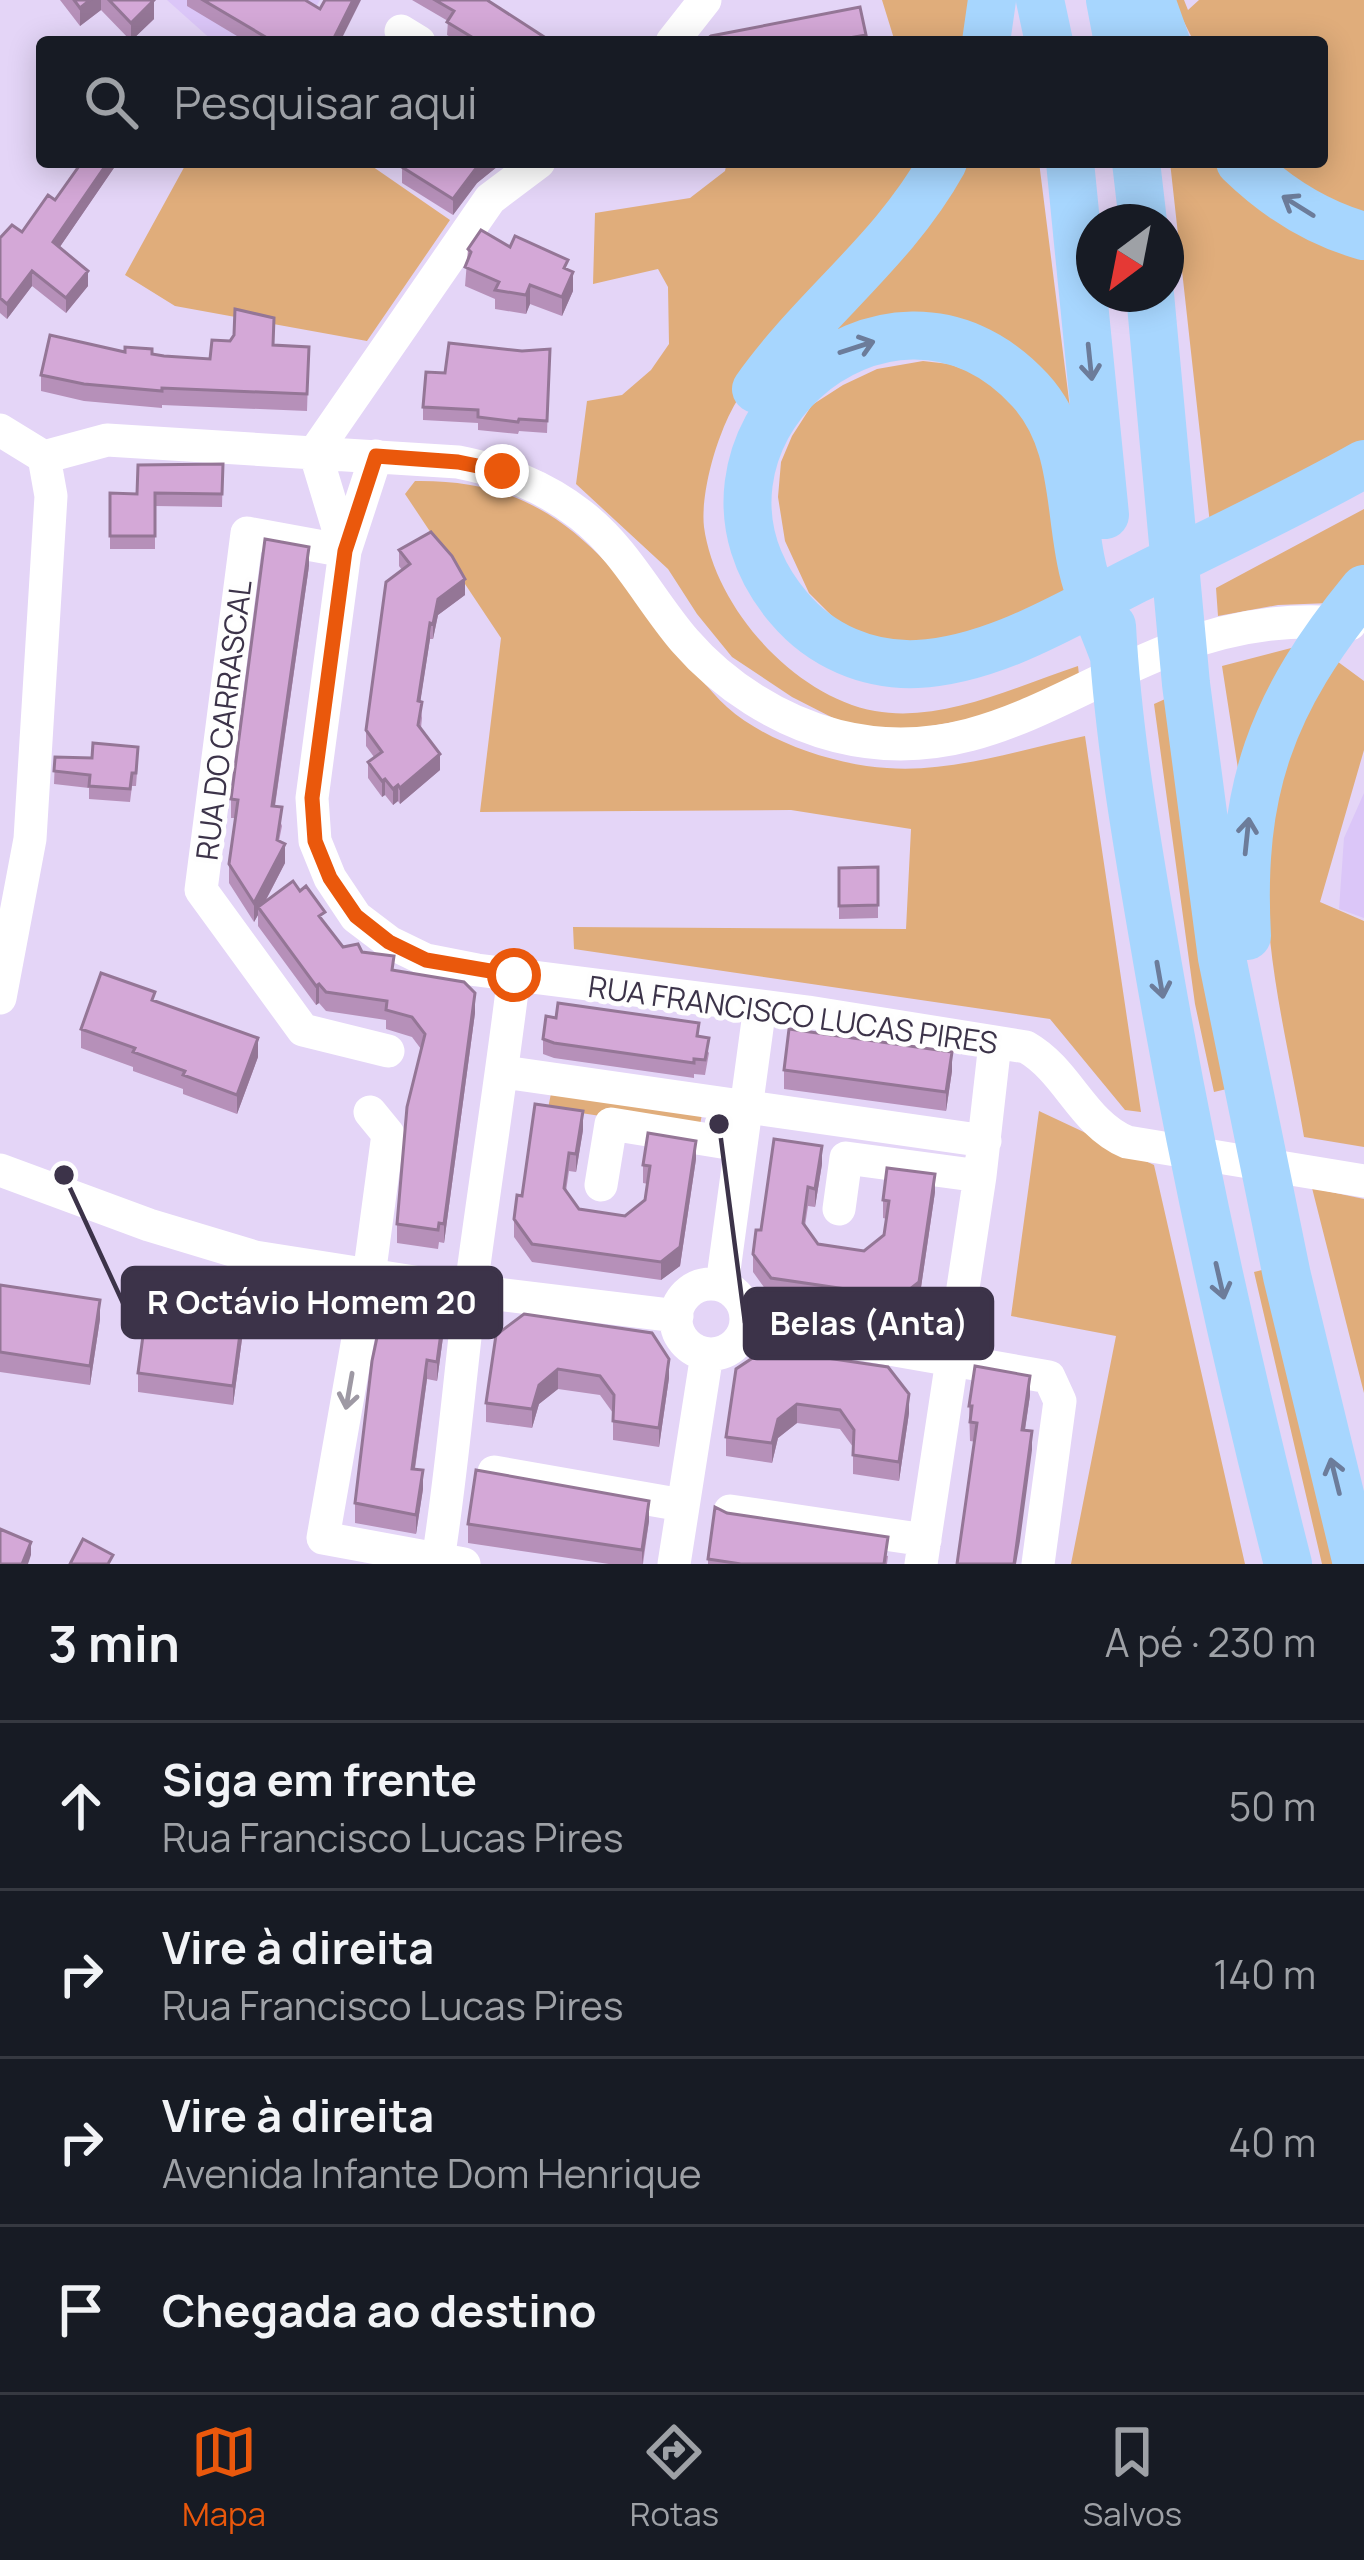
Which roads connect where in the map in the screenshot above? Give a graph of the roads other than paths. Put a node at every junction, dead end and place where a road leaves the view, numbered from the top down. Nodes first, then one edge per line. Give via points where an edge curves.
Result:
1 (705, 0) edge
2 (992, 0) edge
3 (1040, 0) edge
4 (1110, 0) edge
5 (1151, 0) edge
6 (677, 36) edge
7 (987, 36) edge
8 (1048, 36) edge
9 (1117, 36) edge
10 (1164, 36) edge
11 (531, 168) edge
12 (939, 168) edge
13 (1070, 168) edge
14 (1137, 168) edge
15 (1248, 168) edge
16 (1141, 204) edge
17 (1364, 236) edge
18 (1152, 312) edge
19 (0, 430) edge
20 (315, 452) junction
21 (376, 456) junction
22 (44, 457) junction
23 (1364, 464) edge
24 (1364, 490) edge
25 (345, 551) junction
26 (1095, 558) junction
27 (1364, 602) edge
28 (8, 921) edge
29 (514, 975) junction
30 (0, 998) edge
31 (760, 1006) junction
32 (995, 1043) junction
33 (388, 1052) dead end
34 (504, 1072) junction
35 (745, 1107) junction
36 (370, 1112) dead end
37 (1257, 1127) junction
38 (985, 1141) junction
39 (740, 1144) junction
40 (0, 1170) edge
41 (980, 1176) junction
42 (1364, 1181) edge
43 (601, 1185) dead end
44 (839, 1209) dead end
45 (369, 1276) junction
46 (722, 1286) junction
47 (471, 1292) junction
48 (677, 1316) junction
49 (746, 1324) junction
50 (707, 1354) junction
51 (953, 1359) junction
52 (494, 1472) edge
53 (682, 1505) junction
54 (730, 1511) edge
55 (923, 1552) edge
56 (451, 1562) edge
57 (674, 1564) edge
58 (1038, 1564) edge
59 (1288, 1564) edge
60 (1357, 1564) edge

1 - 6 street
2 - 7 highway
3 - 8 highway
4 - 9 highway
5 - 10 highway
11 - 20 street via 490,199
12 - 24 highway via 888,244 771,368 730,444 721,498 728,555 751,604 795,651 877,688 929,690 982,677
13 -> 26 highway
14 - 16 highway
17 -> 15 highway via 1293,204
18 - 37 highway via 1186,685 1222,958
19 - 22 street
20 - 21 street
20 - 22 street via 107,440
20 - 25 street, RUA FRANCISCO LUCAS PIRES
21 - 25 street, RUA FRANCISCO LUCAS PIRES
21 - 27 street via 502,471 554,496 610,542 683,639 739,690 802,725 872,742 932,743 999,728 1168,650
22 - 28 street via 51,496 32,816
23 -> 26 highway via 1029,632 954,658 886,663 854,655 799,620 761,567 748,508 761,436 791,388 836,353 908,336 961,344 1012,373 1046,409
25 - 29 street, RUA FRANCISCO LUCAS PIRES via 312,798 315,841 356,916 389,942 426,960
25 - 33 street, RUA DO CARRASCAL via 247,533 201,890 302,1030
26 -> 59 highway via 1184,1118
37 -> 27 highway via 1244,872 1250,808 1289,697 1315,652
28 - 30 street
29 - 31 street, RUA FRANCISCO LUCAS PIRES
29 - 34 street
31 - 32 street, RUA FRANCISCO LUCAS PIRES
31 - 35 street
32 - 38 street
32 - 42 street, RUA FRANCISCO LUCAS PIRES via 1040,1055 1097,1124 1126,1142
34 - 35 street
34 - 47 street
35 - 38 street
35 - 39 street
36 - 45 street via 388,1133
60 -> 37 highway
38 - 41 street
39 - 43 street via 611,1124
39 - 46 street
40 - 45 street via 255,1258
41 - 44 street via 846,1158
41 - 51 street
45 - 47 street
45 -> 56 street via 323,1538
46 - 48 street via 693,1288
46 - 49 street via 742,1301
47 - 48 street
47 - 56 street
48 - 50 street via 685,1343
49 - 50 street via 734,1346
49 - 51 street
50 - 53 street
51 - 55 street
51 - 58 street via 1048,1377 1060,1401
52 - 53 street
53 - 57 street
54 - 55 street

